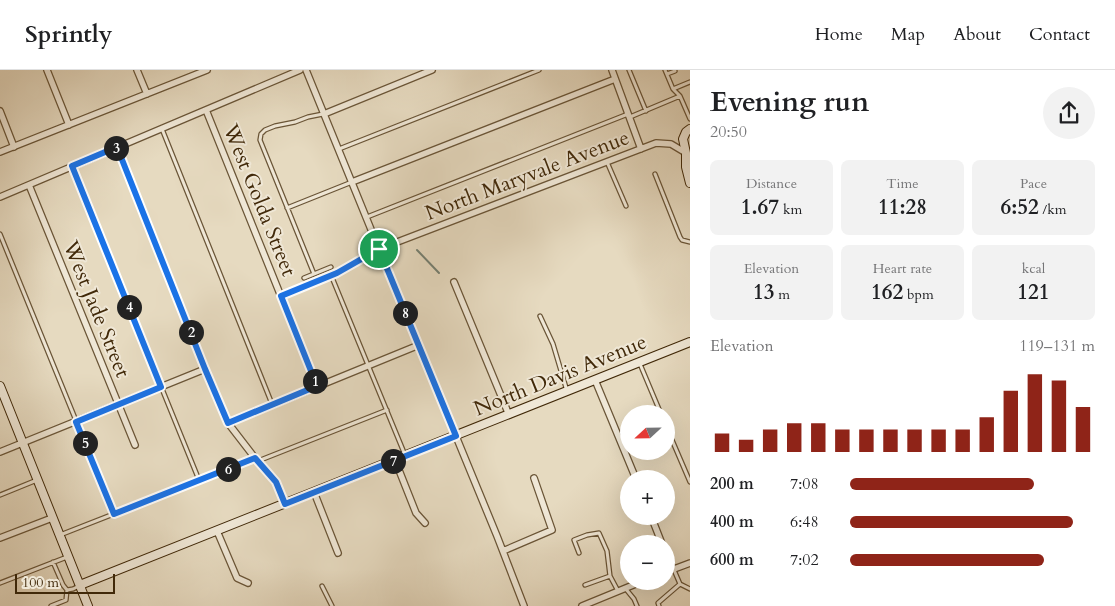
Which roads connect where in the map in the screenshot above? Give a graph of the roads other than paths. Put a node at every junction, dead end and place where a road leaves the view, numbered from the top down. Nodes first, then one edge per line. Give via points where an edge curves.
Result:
1 (48, 70) edge
2 (137, 70) edge
3 (207, 70) edge
4 (300, 70) edge
5 (432, 70) edge
6 (539, 70) edge
7 (612, 70) edge
8 (629, 70) edge
9 (199, 71) edge
10 (308, 71) edge
11 (675, 71) edge
12 (666, 72) edge
13 (615, 79) junction
14 (690, 82) edge
15 (673, 89) junction
16 (147, 94) junction
17 (680, 96) junction
18 (206, 110) junction
19 (646, 111) junction
20 (0, 112) edge
21 (324, 114) junction
22 (630, 116) junction
23 (690, 119) edge
24 (70, 125) junction
25 (161, 128) junction
26 (690, 129) edge
27 (14, 146) junction
28 (117, 147) junction
29 (339, 149) junction
30 (641, 149) junction
31 (688, 151) edge
32 (0, 152) edge
33 (607, 162) junction
34 (72, 166) junction
35 (655, 174) dead end
36 (352, 182) junction
37 (690, 183) edge
38 (29, 185) junction
39 (0, 197) edge
40 (626, 206) dead end
41 (288, 208) junction
42 (367, 217) junction
43 (0, 234) edge
44 (690, 242) edge
45 (379, 249) junction
46 (331, 267) dead end
47 (314, 274) junction
48 (331, 275) junction
49 (304, 278) dead end
50 (454, 282) dead end
51 (281, 296) junction
52 (540, 316) dead end
53 (690, 342) edge
54 (419, 345) junction
55 (640, 362) junction
56 (368, 365) junction
57 (205, 369) junction
58 (595, 380) junction
59 (0, 386) edge
60 (317, 386) junction
61 (161, 387) junction
62 (567, 391) junction
63 (3, 404) edge
64 (119, 405) junction
65 (272, 405) junction
66 (657, 405) edge
67 (387, 410) junction
68 (508, 414) junction
69 (76, 422) junction
70 (228, 423) junction
71 (456, 436) junction
72 (23, 444) junction
73 (135, 445) dead end
74 (675, 447) edge
75 (0, 452) edge
76 (405, 455) junction
77 (256, 460) junction
78 (396, 460) junction
79 (632, 470) edge
80 (534, 478) dead end
81 (38, 480) junction
82 (199, 480) junction
83 (690, 482) edge
84 (314, 492) junction
85 (0, 494) edge
86 (285, 504) junction
87 (114, 514) junction
88 (52, 518) junction
89 (425, 523) dead end
90 (218, 531) junction
91 (60, 535) junction
92 (0, 538) edge
93 (503, 551) junction
94 (338, 553) dead end
95 (579, 553) dead end
96 (68, 556) junction
97 (53, 562) junction
98 (690, 563) edge
99 (675, 568) edge
100 (675, 573) edge
101 (610, 576) junction
102 (0, 583) edge
103 (248, 583) dead end
104 (680, 584) junction
105 (80, 585) junction
106 (585, 585) dead end
107 (322, 586) dead end
108 (690, 589) edge
109 (67, 590) junction
110 (627, 590) edge
111 (618, 591) joint
112 (51, 606) edge
113 (88, 606) edge
114 (332, 606) edge
115 (524, 606) edge
116 (582, 606) edge
117 (637, 606) edge
118 (659, 606) edge

1 - 24 street
2 - 16 street
3 - 9 street
4 - 18 street
5 - 21 street
6 - 29 lane
7 - 13 street
8 - 19 lane
9 - 16 street
10 - 21 street
11 - 12 lane
12 - 15 lane
13 - 22 street
13 - 36 street
14 - 15 lane
15 - 17 lane
16 - 24 street
17 - 19 lane
17 - 23 lane
18 - 25 street
18 - 51 street, West Golda Street
19 - 22 lane
20 - 27 street
21 - 29 street
21 - 41 lane via 276,126 260,134
22 - 30 street
22 - 42 lane
24 - 27 street
25 - 28 street
25 - 65 lane
26 - 31 street via 683,138
27 - 32 street
28 - 34 street
28 - 57 street
29 - 36 street
30 - 31 street, North Maryvale Avenue via 667,143
30 - 33 street, North Maryvale Avenue
31 - 37 street via 686,167
33 - 40 lane
33 - 45 street, North Maryvale Avenue
34 - 38 street
34 - 61 lane
35 - 44 lane via 680,237
36 - 41 lane
36 - 42 street
38 - 39 street
38 - 64 street, West Jade Street
41 - 47 lane
42 - 45 street
43 - 69 lane
45 - 48 lane
45 - 54 street
46 - 47 lane
47 - 49 lane
48 - 51 lane
48 - 56 lane
50 - 68 street
51 - 60 street, West Golda Street
52 - 62 lane
53 - 55 street, North Davis Avenue
54 - 56 street
54 - 71 street
55 - 58 street, North Davis Avenue
55 - 66 lane
56 - 60 street
56 - 67 lane
57 - 61 street
57 - 70 street
58 - 62 street, North Davis Avenue
58 - 79 street
59 - 63 street
60 - 65 street
61 - 64 street
61 - 82 lane
62 - 68 street, North Davis Avenue
63 - 72 street
64 - 69 street
64 - 73 street, West Jade Street
65 - 70 street
67 - 76 lane
67 - 77 lane
68 - 71 street, North Davis Avenue
69 - 72 street
69 - 87 lane
70 - 77 street
71 - 76 street, North Davis Avenue
71 - 93 street
72 - 75 street
72 - 81 street
74 - 83 lane
76 - 78 street, North Davis Avenue
77 - 82 lane
77 - 86 street via 276,482
78 - 84 street, North Davis Avenue
78 - 89 street via 416,513
80 - 93 street via 552,530
81 - 85 lane
81 - 88 street
82 - 87 lane
84 - 86 street, North Davis Avenue
84 - 94 street
86 - 90 street, North Davis Avenue
87 - 91 lane
88 - 91 street
88 - 92 street
90 - 103 street via 237,578
90 - 105 street, North Davis Avenue
91 - 96 street
93 - 115 street
95 - 101 lane via 574,540 599,533 607,551
96 - 97 lane
96 - 105 street
97 - 102 lane
97 - 109 lane
98 - 99 street
100 - 104 lane
101 - 106 lane
101 - 111 lane
104 - 108 lane
104 - 118 lane via 658,603
105 - 109 lane
105 - 113 street
107 - 114 lane
109 - 112 lane via 66,600
110 - 117 lane
111 - 116 street

